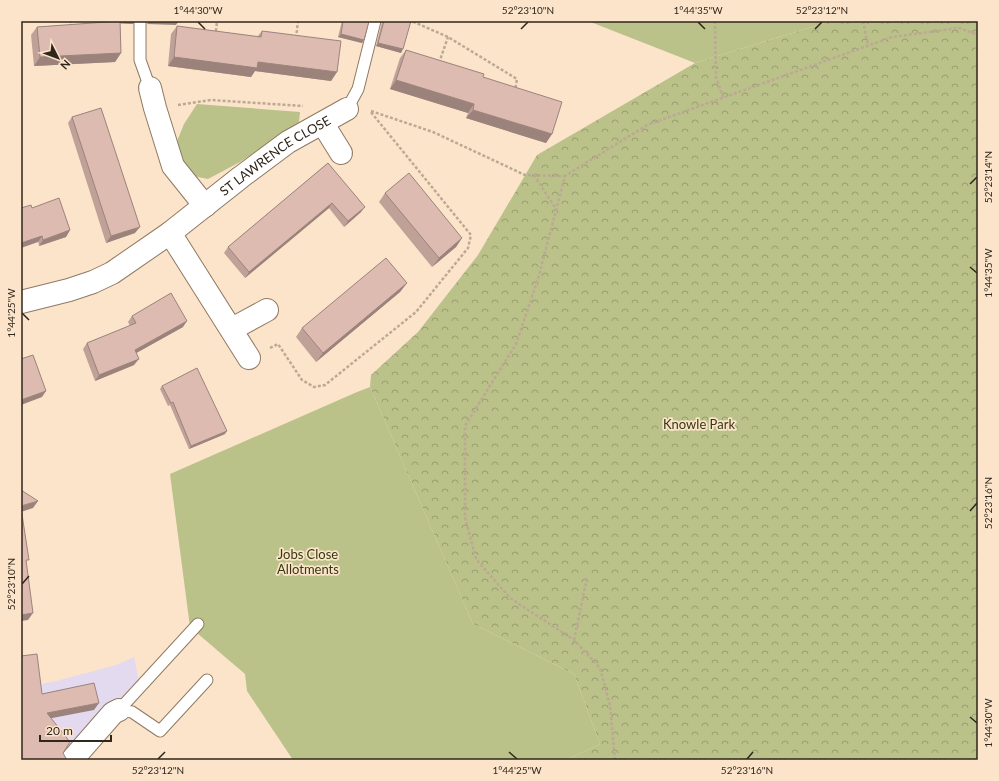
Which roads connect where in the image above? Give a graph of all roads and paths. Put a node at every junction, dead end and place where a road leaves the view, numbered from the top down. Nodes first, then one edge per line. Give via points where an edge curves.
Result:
1 (140, 21) edge
2 (217, 21) edge
3 (298, 21) edge
4 (375, 21) edge
5 (408, 21) edge
6 (715, 21) edge
7 (863, 21) edge
8 (216, 31) edge
9 (978, 35) edge
10 (448, 37) junction
11 (296, 40) edge
12 (868, 46) junction
13 (438, 64) edge
14 (514, 92) edge
15 (723, 97) junction
16 (152, 98) junction
17 (305, 107) dead end
18 (348, 109) joint
19 (322, 124) junction
20 (341, 153) dead end
21 (534, 175) junction
22 (565, 176) junction
23 (205, 206) junction
24 (556, 209) junction
25 (170, 233) junction
26 (21, 302) edge
27 (267, 310) dead end
28 (232, 329) junction
29 (249, 358) joint
30 (587, 578) dead end
31 (198, 624) dead end
32 (574, 640) junction
33 (207, 680) dead end
34 (119, 710) junction
35 (72, 760) edge
36 (615, 760) edge

1 - 16 lane via 140,60
2 - 8 path
3 - 11 path
4 - 18 lane via 358,89
5 - 10 path
6 - 15 path via 716,77
7 - 12 path
9 - 12 path via 959,28 892,37
10 - 13 path
10 - 14 path via 517,79
12 - 15 path
15 - 22 path via 647,125
16 - 17 path
16 - 23 street via 173,166
18 - 19 street, ST LAWRENCE CLOSE
19 - 20 street
19 - 23 street, ST LAWRENCE CLOSE via 288,142
21 - 22 path
21 - 24 path
21 - 29 path via 526,174 433,132 369,110 471,235 468,248 416,312 325,385 314,387 302,380 278,344
22 - 24 path
23 - 25 street, ST LAWRENCE CLOSE
24 - 32 path via 538,279 516,344 465,426 466,517 476,558 510,598
25 - 26 street, ST LAWRENCE CLOSE via 112,273 93,282
25 - 28 street
27 - 28 street
28 - 29 street
30 - 32 path
31 - 34 lane
32 - 36 path via 600,668 610,706
33 - 34 lane via 160,731 132,712
34 - 35 street via 113,713

